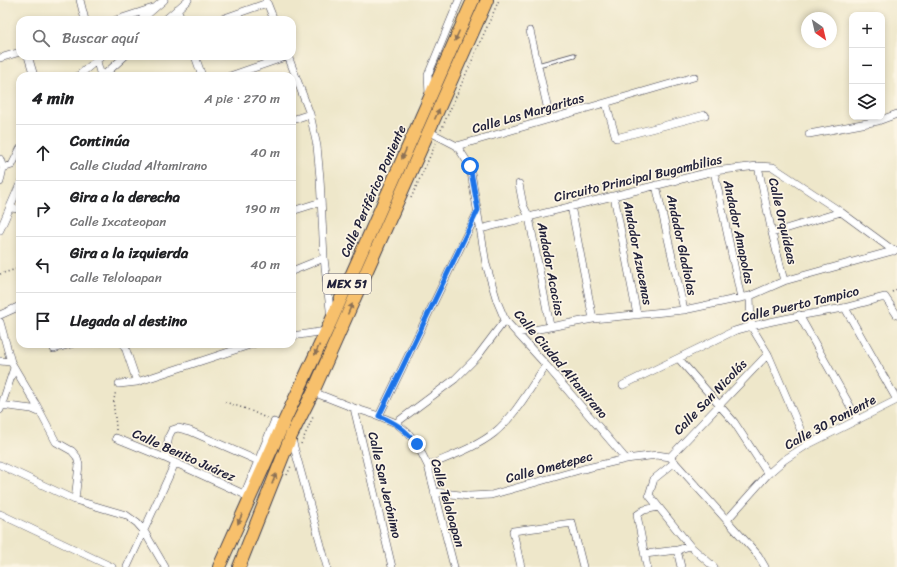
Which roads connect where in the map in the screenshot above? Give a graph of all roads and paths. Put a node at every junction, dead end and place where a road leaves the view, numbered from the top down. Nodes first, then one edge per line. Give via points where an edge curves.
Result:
1 (80, 0) edge
2 (164, 0) edge
3 (188, 0) edge
4 (459, 0) edge
5 (473, 0) edge
6 (487, 0) edge
7 (266, 1) edge
8 (154, 8) junction
9 (177, 10) junction
10 (85, 16) edge
11 (129, 16) edge
12 (145, 16) edge
13 (170, 16) edge
14 (180, 16) edge
15 (229, 16) edge
16 (272, 16) edge
17 (530, 32) dead end
18 (16, 53) edge
19 (574, 55) dead end
20 (0, 58) edge
21 (29, 60) edge
22 (95, 60) edge
23 (99, 60) edge
24 (120, 60) edge
25 (196, 60) edge
26 (276, 60) edge
27 (290, 60) edge
28 (538, 66) junction
29 (33, 72) edge
30 (82, 72) edge
31 (101, 72) edge
32 (107, 72) edge
33 (201, 72) edge
34 (242, 72) edge
35 (294, 72) edge
36 (296, 77) edge
37 (694, 77) dead end
38 (429, 97) junction
39 (606, 103) junction
40 (310, 114) junction
41 (897, 114) edge
42 (705, 115) dead end
43 (296, 119) edge
44 (550, 119) junction
45 (430, 132) junction
46 (809, 134) dead end
47 (457, 146) junction
48 (16, 157) edge
49 (0, 159) edge
50 (758, 166) junction
51 (3, 168) junction
52 (714, 171) junction
53 (0, 182) edge
54 (519, 184) dead end
55 (656, 185) junction
56 (16, 194) edge
57 (614, 196) junction
58 (321, 202) junction
59 (571, 206) junction
60 (10, 208) junction
61 (16, 209) edge
62 (296, 210) edge
63 (478, 210) junction
64 (841, 212) junction
65 (529, 217) junction
66 (480, 229) junction
67 (0, 230) edge
68 (772, 233) junction
69 (895, 250) edge
70 (324, 258) junction
71 (16, 269) edge
72 (296, 269) edge
73 (0, 274) edge
74 (784, 282) junction
75 (750, 296) junction
76 (741, 298) junction
77 (16, 308) edge
78 (845, 308) junction
79 (684, 310) junction
80 (0, 315) edge
81 (637, 315) junction
82 (799, 315) junction
83 (897, 315) edge
84 (593, 319) junction
85 (505, 320) junction
86 (0, 322) edge
87 (329, 326) junction
88 (550, 326) junction
89 (751, 326) junction
90 (517, 333) junction
91 (296, 335) edge
92 (57, 348) edge
93 (125, 348) edge
94 (241, 348) edge
95 (54, 349) dead end
96 (768, 354) junction
97 (679, 359) junction
98 (0, 361) edge
99 (13, 365) junction
100 (546, 365) junction
101 (137, 382) junction
102 (119, 384) joint
103 (623, 385) dead end
104 (313, 392) junction
105 (897, 400) edge
106 (225, 402) dead end
107 (720, 405) junction
108 (0, 407) edge
109 (354, 408) junction
110 (39, 412) junction
111 (379, 416) junction
112 (858, 420) junction
113 (396, 423) junction
114 (278, 424) junction
115 (291, 436) junction
116 (116, 438) joint
117 (806, 445) junction
118 (165, 458) junction
119 (626, 459) junction
120 (673, 460) junction
121 (262, 462) junction
122 (175, 463) junction
123 (0, 465) edge
124 (428, 466) junction
125 (768, 474) junction
126 (434, 492) junction
127 (247, 496) junction
128 (75, 500) junction
129 (658, 507) junction
130 (0, 514) edge
131 (727, 520) junction
132 (144, 531) junction
133 (690, 546) junction
134 (678, 550) junction
135 (644, 554) junction
136 (242, 564) edge
137 (112, 567) edge
138 (127, 567) edge
139 (165, 567) edge
140 (219, 567) edge
141 (327, 567) edge
142 (392, 567) edge
143 (454, 567) edge
144 (521, 567) edge
145 (583, 567) edge
146 (647, 567) edge
147 (681, 567) edge
148 (714, 567) edge
149 (765, 567) edge

1 - 10 street
2 - 8 street
3 - 9 street
4 - 38 street via 428,76
5 -> 38 main road, Calle Periférico Poniente / MEX 51
45 -> 6 main road, MEX 51
7 - 15 street
7 - 16 street
8 - 11 street
8 - 12 street
9 - 13 street
9 - 14 street
17 - 28 street
18 - 20 street
19 - 28 lane
21 - 29 street
22 - 30 street
23 - 31 street
24 - 32 street
25 - 33 street
26 - 34 street
27 - 35 street
28 - 44 street
36 - 40 street
37 - 39 street, Calle Las Margaritas
38 -> 87 main road, Calle Periférico Poniente / MEX 51
39 - 42 street, Calle Las Margaritas via 616,138
39 - 44 street, Calle Las Margaritas
40 - 43 street
40 - 58 street via 317,146
41 - 46 street via 878,121
44 - 47 street, Calle Las Margaritas
45 - 47 street, Calle Ciudad Altamirano
104 -> 45 main road, MEX 51
47 - 63 street, Calle Ciudad Altamirano via 470,166
48 - 51 street via 12,165
49 - 51 street
50 - 52 street, Circuito Principal Bugambilias
50 - 64 street, Circuito Principal Bugambilias via 773,167
50 - 68 street, Calle Orquídeas
51 - 53 street
52 - 55 street, Circuito Principal Bugambilias
52 - 76 street, Andador Amapolas
54 - 65 street, Andador Acacias via 523,205
55 - 57 street, Circuito Principal Bugambilias
55 - 79 street, Andador Gladiolas
56 - 60 street
57 - 59 street, Circuito Principal Bugambilias
57 - 81 street, Andador Azucenas
58 - 62 street
58 - 70 street
59 - 65 street, Circuito Principal Bugambilias
59 - 84 street
60 - 61 street
60 - 67 street
63 - 66 street, Calle Ciudad Altamirano
63 - 111 street
64 - 68 street
64 - 69 street, Circuito Principal Bugambilias
65 - 66 street, Circuito Principal Bugambilias
65 - 88 street, Andador Acacias
66 - 85 street, Calle Ciudad Altamirano via 486,264
68 - 74 street, Calle Orquídeas
69 - 74 street, Circuito Principal Bugambilias
70 - 72 street
70 - 87 street
71 - 73 path
74 - 75 street, Circuito Principal Bugambilias
75 - 76 street, Circuito Principal Bugambilias
75 - 89 street
76 - 79 street, Circuito Principal Bugambilias
77 - 80 street
78 - 82 street, Calle Puerto Tampico
78 - 83 street, Calle Puerto Tampico via 885,297
78 - 105 street
79 - 81 street, Circuito Principal Bugambilias
81 - 84 street, Circuito Principal Bugambilias
82 - 89 street, Calle Puerto Tampico
82 - 112 street
84 - 88 street, Circuito Principal Bugambilias
85 - 90 street, Calle Ciudad Altamirano
85 - 113 street via 477,357 455,379
86 - 99 street
87 - 91 street
87 -> 114 main road, Calle Periférico Poniente / MEX 51
88 - 90 street, Circuito Principal Bugambilias
89 - 96 street
89 - 97 street, Calle Puerto Tampico via 734,331
90 - 100 street, Calle Ciudad Altamirano
92 - 95 street
93 - 101 street
94 - 101 street
96 - 107 street, Calle San Nicolás
96 - 117 street
97 - 103 street, Calle Puerto Tampico
97 - 107 street
98 - 99 street
99 - 108 street
99 - 110 street
100 - 119 street, Calle Ciudad Altamirano
100 - 124 street via 518,406 494,433
101 - 102 street
102 - 116 path, Calle Benito Juárez via 113,404
104 - 109 street, Calle Teloloapan
104 - 115 main road, MEX 51
105 - 112 street, Calle 30 Poniente
106 - 114 path
107 - 120 street, Calle San Nicolás
107 - 125 street
108 - 110 street
109 - 111 street, Calle Teloloapan
109 - 142 street, Calle San Jerónimo
110 - 128 street via 56,442 77,456 79,465
111 - 113 street, Calle Teloloapan
112 - 117 street, Calle 30 Poniente
113 - 124 street, Calle Teloloapan via 417,444
114 - 115 street
114 - 121 main road, Calle Periférico Poniente / MEX 51
136 -> 115 main road, MEX 51
115 - 141 street
116 - 118 street, Calle Benito Juárez
117 - 125 street, Calle 30 Poniente
118 - 121 street via 169,436 172,430 178,428 190,430
118 - 122 street, Calle Benito Juárez
119 - 120 street, Calle Ometepec via 657,455
119 - 126 street, Calle Ometepec via 491,495 469,496
120 - 129 street, Calle San Nicolás via 654,479 649,495
120 - 131 street
121 - 127 main road, Calle Periférico Poniente / MEX 51
122 - 127 street, Calle Benito Juárez
122 - 132 street
123 - 128 street
124 - 126 street, Calle Teloloapan
125 - 131 street, Calle 30 Poniente
126 - 143 street, Calle Teloloapan
127 -> 140 main road, Calle Periférico Poniente / MEX 51
128 - 132 street via 126,515
129 - 133 street
129 - 135 street via 644,510 637,515
130 - 137 street
131 - 149 street via 758,554
132 - 138 street
132 - 139 street
133 - 134 street
133 - 148 street
134 - 135 street
134 - 147 street
135 - 146 street
144 - 145 street via 513,531 572,523

